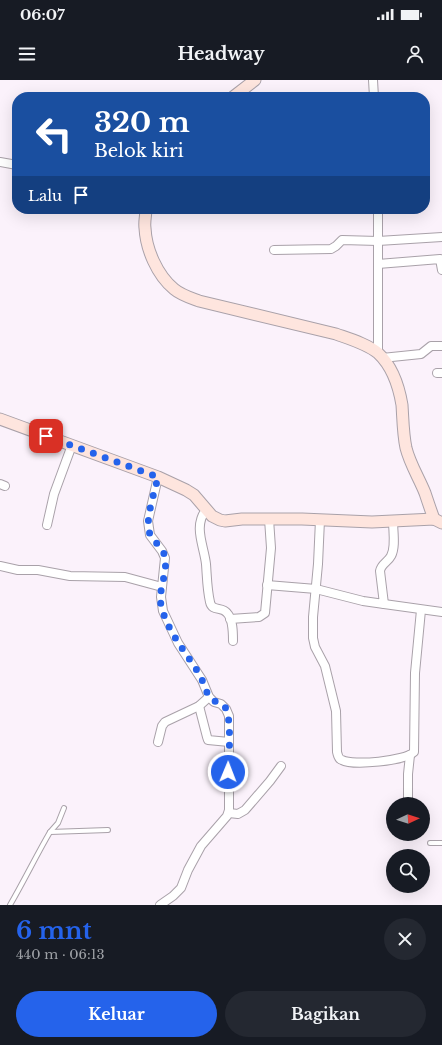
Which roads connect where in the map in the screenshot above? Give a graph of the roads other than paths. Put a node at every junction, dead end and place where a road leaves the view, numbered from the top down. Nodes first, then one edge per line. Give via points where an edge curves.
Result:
1 (255, 80) edge
2 (373, 80) edge
3 (239, 92) edge
4 (374, 92) edge
5 (0, 162) edge
6 (12, 163) edge
7 (145, 214) edge
8 (378, 214) edge
9 (442, 237) edge
10 (378, 242) junction
11 (274, 250) dead end
12 (378, 264) junction
13 (442, 270) edge
14 (442, 346) edge
15 (380, 356) junction
16 (0, 418) edge
17 (72, 446) junction
18 (158, 477) junction
19 (206, 510) junction
20 (269, 519) junction
21 (320, 520) junction
22 (393, 521) junction
23 (438, 521) edge
24 (46, 525) dead end
25 (0, 566) edge
26 (267, 585) junction
27 (162, 587) junction
28 (316, 589) junction
29 (384, 604) junction
30 (421, 610) junction
31 (442, 612) edge
32 (230, 619) junction
33 (233, 641) dead end
34 (209, 697) junction
35 (199, 706) junction
36 (158, 742) dead end
37 (229, 742) junction
38 (410, 755) junction
39 (281, 766) dead end
40 (408, 797) edge
41 (64, 808) dead end
42 (228, 813) junction
43 (108, 830) dead end
44 (50, 832) junction
45 (430, 843) dead end
46 (442, 843) edge
47 (10, 905) edge
48 (160, 905) edge

1 - 3 street
2 - 4 street
5 - 6 street
7 - 15 street via 144,226 148,248 160,273 183,295 336,334
8 - 10 street
9 - 10 street
10 - 11 street via 342,240 331,249
10 - 12 street
12 - 13 street via 440,259
12 - 15 street
14 - 15 street via 432,346 421,354
15 - 23 street via 396,382 402,405 406,450
16 - 17 street
17 - 18 street
17 - 24 street via 54,494
18 - 19 street via 191,492
18 - 27 street via 148,527 150,535 164,555
19 - 20 street via 225,521
19 - 32 street via 202,514 199,534 205,557 210,602 214,608 227,612
20 - 21 street
20 - 26 street via 271,548
21 - 22 street
21 - 28 street
22 - 23 street
22 - 29 street via 393,552 380,571
25 - 27 street via 70,576 125,577
26 - 28 street
26 - 32 street via 263,615
27 - 34 street via 162,606 169,627 198,672
28 - 29 street
28 - 38 street via 313,638 325,666 336,711 339,758 366,763
29 - 30 street
30 - 31 street
30 - 38 street via 414,750
32 - 33 street
34 - 35 street
34 - 37 street via 224,706 227,712
35 - 36 street via 165,722
35 - 37 street via 208,740
37 - 42 street
38 - 40 street
39 - 42 street via 245,810 238,814
41 - 44 lane
42 - 48 street via 225,820 201,846 181,888
43 - 44 lane
44 - 47 lane
45 - 46 lane

